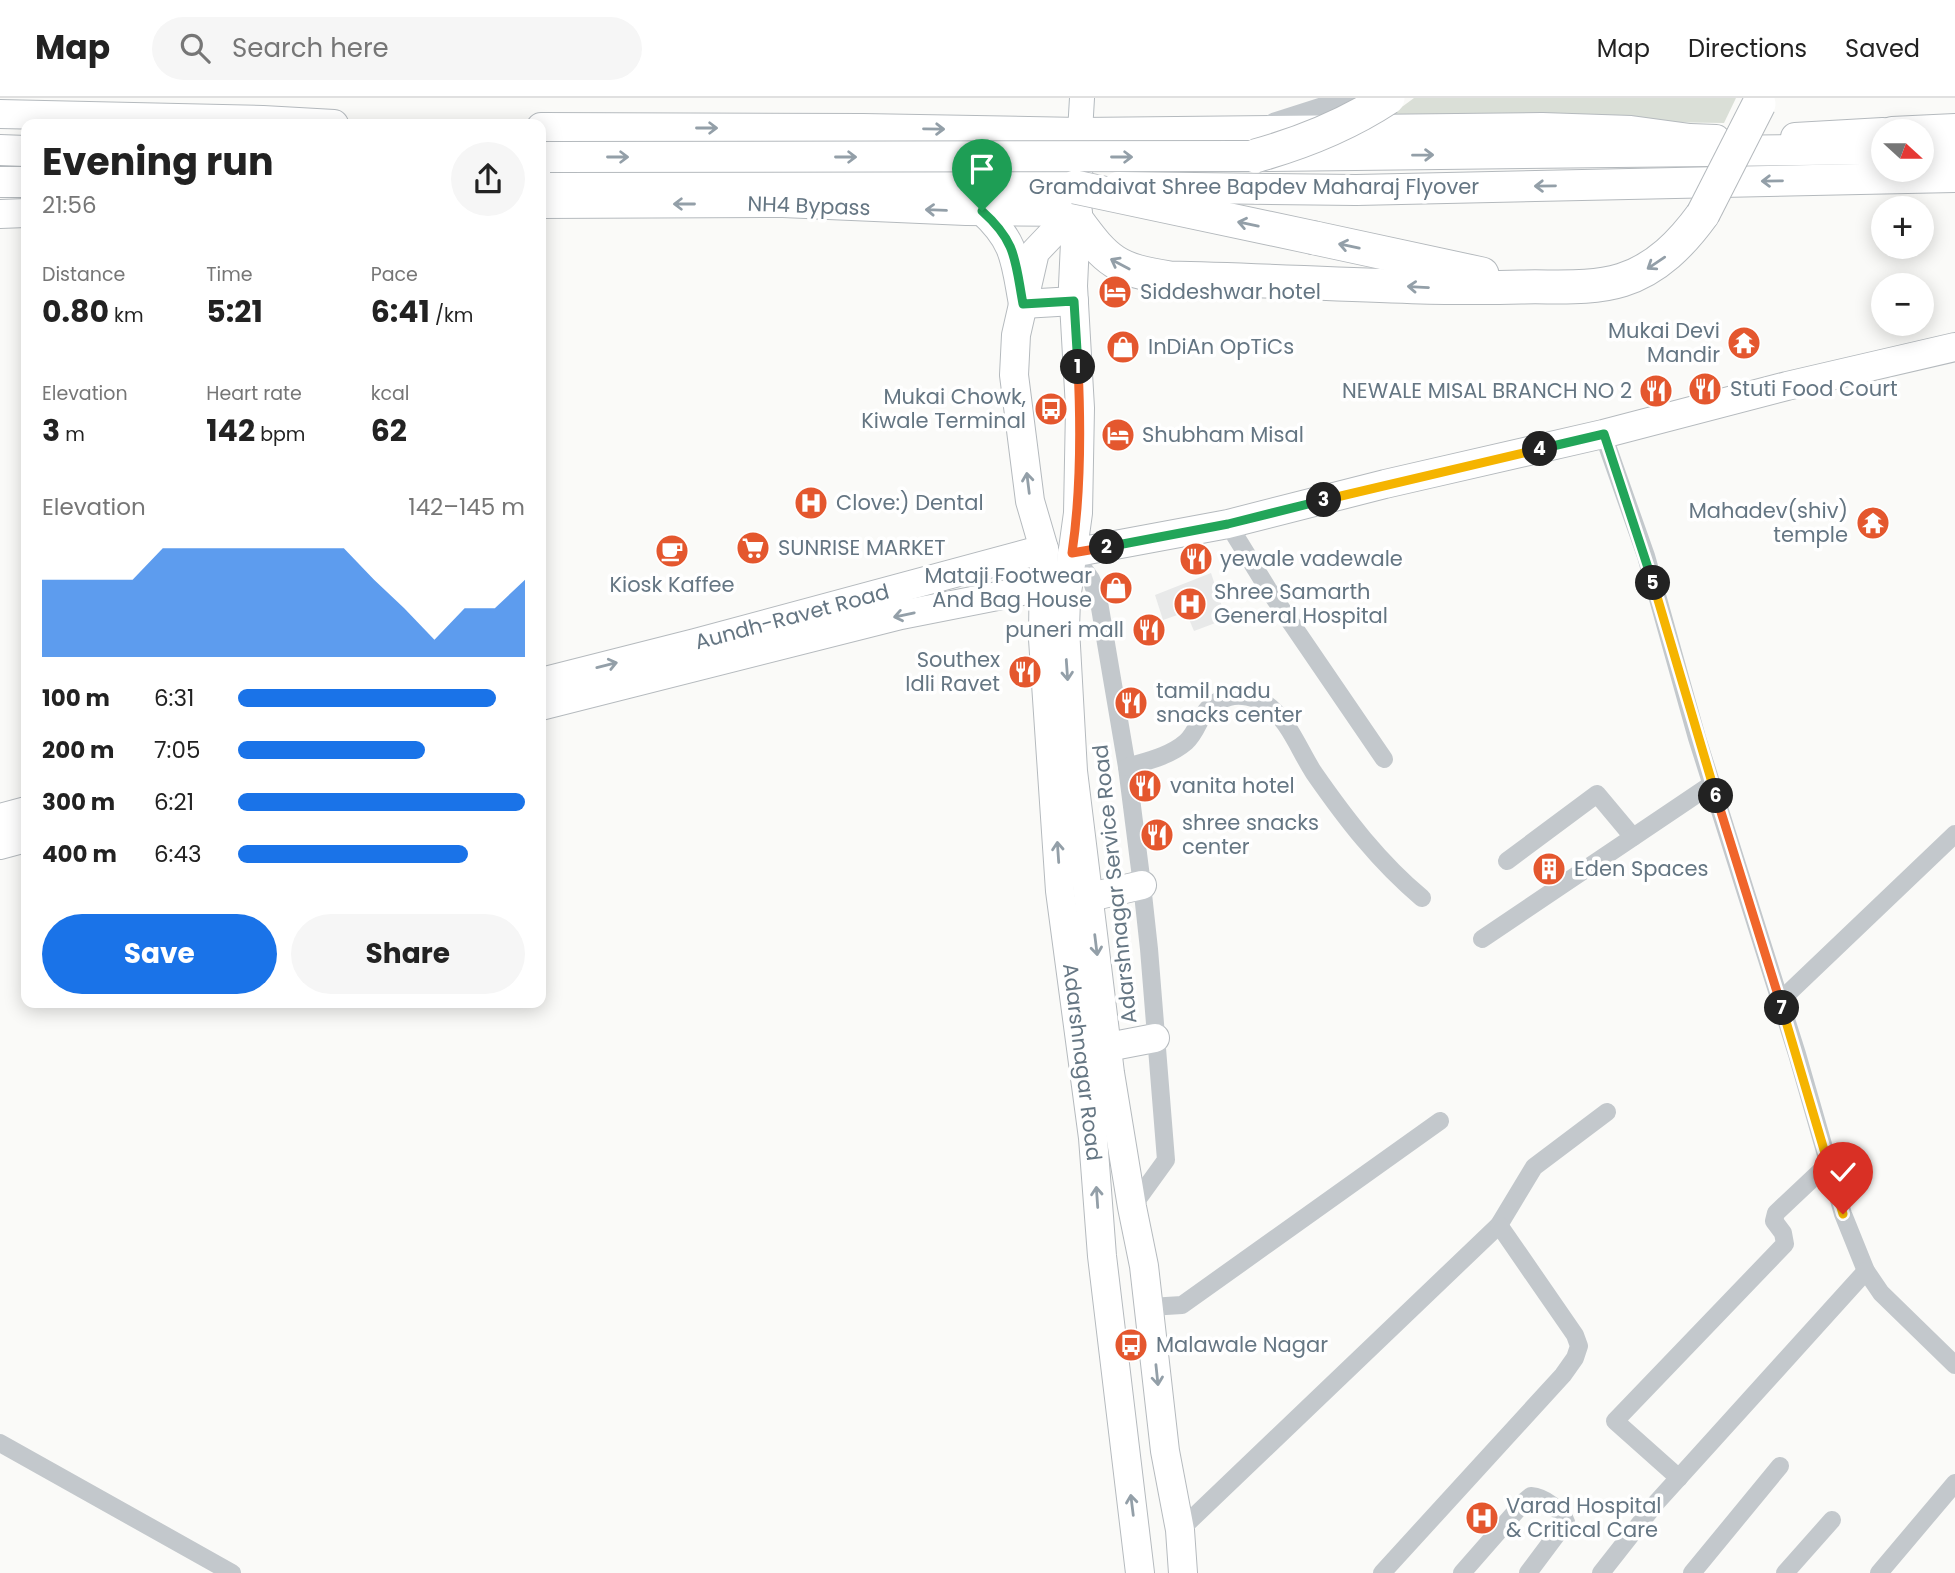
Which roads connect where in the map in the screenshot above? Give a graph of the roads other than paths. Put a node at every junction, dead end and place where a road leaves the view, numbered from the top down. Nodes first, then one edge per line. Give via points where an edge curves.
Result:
1 (1082, 98) edge
2 (1344, 98) edge
3 (1388, 98) edge
4 (1761, 101) edge
5 (102, 107) edge
6 (0, 114) edge
7 (251, 119) edge
8 (546, 127) edge
9 (1955, 128) edge
10 (1934, 129) edge
11 (1080, 132) junction
12 (1871, 133) edge
13 (1259, 143) junction
14 (1727, 145) junction
15 (1934, 148) edge
16 (1955, 148) edge
17 (1871, 149) edge
18 (0, 150) edge
19 (21, 151) edge
20 (546, 176) edge
21 (546, 176) edge
22 (546, 176) edge
23 (1955, 177) edge
24 (0, 182) edge
25 (21, 183) edge
26 (1076, 206) junction
27 (982, 211) junction
28 (0, 214) edge
29 (21, 214) edge
30 (1560, 286) junction
31 (1074, 301) junction
32 (1023, 304) junction
33 (1955, 346) edge
34 (1604, 434) junction
35 (1228, 524) junction
36 (1044, 549) junction
37 (1072, 553) junction
38 (1043, 587) junction
39 (546, 681) edge
40 (546, 705) edge
41 (1384, 759) dead end
42 (1127, 767) junction
43 (1712, 784) junction
44 (21, 812) edge
45 (0, 818) edge
46 (1955, 834) edge
47 (1633, 837) junction
48 (21, 839) edge
49 (0, 845) edge
50 (1507, 861) dead end
51 (1142, 886) junction
52 (1090, 897) junction
53 (1422, 898) dead end
54 (1482, 939) dead end
55 (1780, 1001) junction
56 (1155, 1038) junction
57 (1108, 1047) junction
58 (1607, 1112) dead end
59 (1440, 1121) dead end
60 (1828, 1164) junction
61 (1132, 1207) junction
62 (1499, 1225) junction
63 (1866, 1271) junction
64 (1150, 1307) junction
65 (1955, 1365) edge
66 (0, 1443) edge
67 (1780, 1466) dead end
68 (1679, 1478) junction
69 (1955, 1483) edge
70 (1832, 1520) dead end
71 (1180, 1530) junction
72 (232, 1573) edge
73 (1140, 1573) edge
74 (1183, 1573) edge
75 (1382, 1573) edge
76 (1462, 1573) edge
77 (1528, 1573) edge
78 (1601, 1573) edge
79 (1692, 1573) edge
80 (1785, 1573) edge
81 (1880, 1573) edge

1 - 11 main road
2 - 13 street
3 - 13 highway, bridge via 1292,146
4 -> 30 highway, bridge via 1703,214 1672,251 1637,274 1602,285
5 - 6 main road
5 - 7 main road
8 -> 11 main road
9 - 10 main road
11 - 13 main road
11 - 26 main road, Adarshnagar Road
12 - 14 main road
13 -> 14 highway, Gramdaivat Shree Bapdev Maharaj Flyover, bridge via 1355,156
13 - 14 main road via 1542,127 1630,130
20 -> 13 highway, Gramdaivat Shree Bapdev Maharaj Flyover, bridge
14 - 17 highway, Gramdaivat Shree Bapdev Maharaj Flyover
15 - 16 highway
18 - 19 highway
21 - 26 highway, Gramdaivat Shree Bapdev Maharaj Flyover
27 -> 22 main road, NH4 Bypass via 783,203
23 -> 26 highway, Gramdaivat Shree Bapdev Maharaj Flyover, bridge via 1356,190
24 - 25 highway
26 - 27 main road, NH4 Bypass
30 -> 26 highway, bridge via 1315,238
30 -> 26 highway via 1461,289 1144,274 1101,253
26 - 31 main road, Adarshnagar Road
26 - 32 main road via 1035,252
27 - 32 main road via 1002,229 1014,255
28 - 29 main road
31 - 32 main road
31 - 37 main road, Adarshnagar Road via 1080,408 1078,513
36 -> 32 main road via 1030,501 1014,375
33 - 34 main road
34 - 35 main road
34 - 43 street via 1646,556
35 - 37 main road
35 - 41 street
36 - 38 main road, Adarshnagar Road
39 -> 36 main road, Aundh-Ravet Road
37 - 42 street, Adarshnagar Service Road via 1091,579 1098,602
37 -> 52 main road, Adarshnagar Road via 1065,628 1073,771
38 -> 40 main road, Aundh-Ravet Road via 901,615
73 -> 38 main road, Adarshnagar Road via 1102,1256 1093,1138 1060,891
42 - 51 street, Adarshnagar Service Road
42 - 53 street via 1172,752 1188,740 1202,714 1227,698 1238,695 1265,703 1280,716 1354,830
43 - 47 street
43 - 55 street
44 - 45 main road
46 - 55 street
47 - 50 street via 1597,794
47 - 54 street
48 - 49 main road
51 - 52 main road
51 - 56 street, Adarshnagar Service Road
52 -> 57 main road, Adarshnagar Road
55 - 60 street
56 - 57 main road
56 - 61 street, Adarshnagar Service Road via 1166,1160
57 - 61 main road, Adarshnagar Road
58 - 62 street via 1534,1167
59 - 64 street via 1182,1305
60 - 63 street
60 - 68 street via 1776,1213 1774,1221 1785,1244 1615,1421
61 - 64 main road, Adarshnagar Road
62 - 71 street
62 - 75 street via 1575,1335 1579,1346 1575,1358
63 - 65 street via 1881,1293
63 - 68 street
64 -> 71 main road, Adarshnagar Road
66 - 72 street
67 - 79 street
68 - 78 street
69 - 81 street
70 - 80 street
71 - 74 main road, Adarshnagar Road
76 - 77 street via 1525,1501 1539,1496 1563,1514 1566,1522

